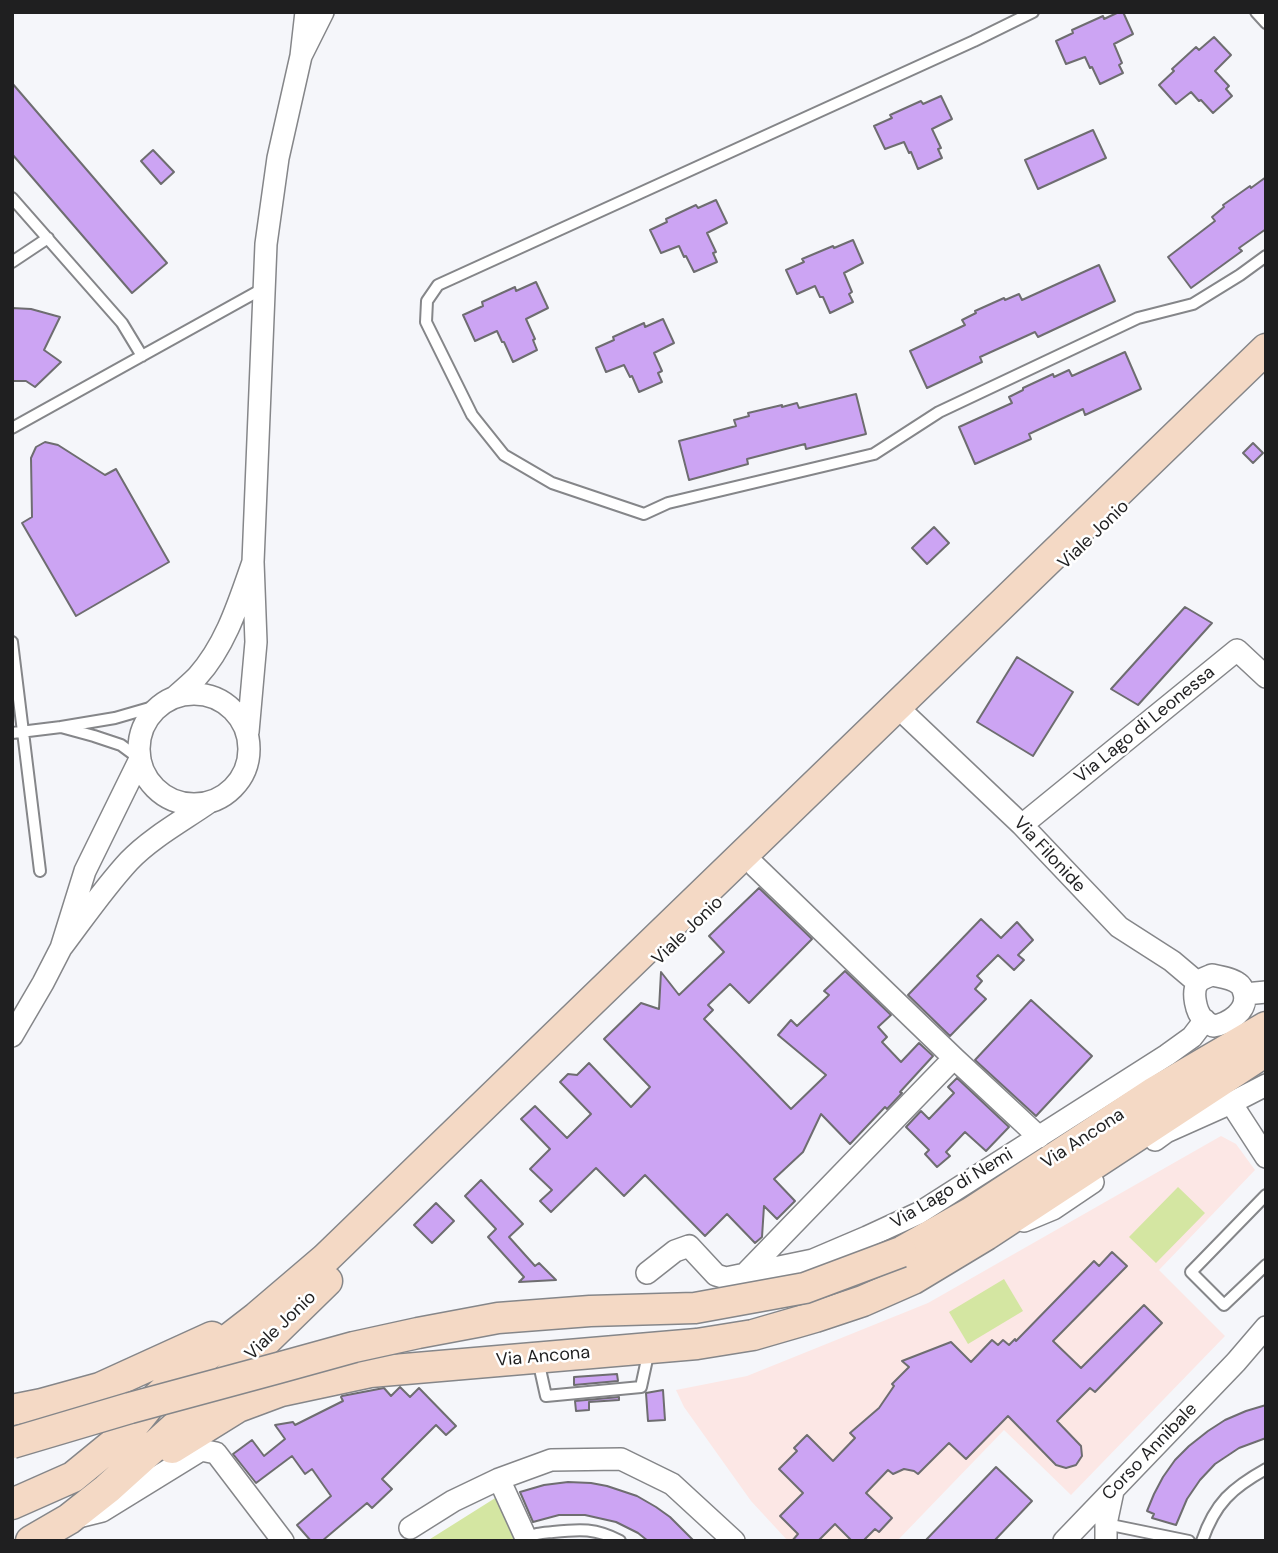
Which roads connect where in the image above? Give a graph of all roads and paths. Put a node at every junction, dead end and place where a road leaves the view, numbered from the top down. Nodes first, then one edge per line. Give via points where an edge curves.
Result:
1 (306, 12) edge
2 (323, 12) edge
3 (1033, 12) edge
4 (1256, 12) edge
5 (1266, 23) edge
6 (301, 55) junction
7 (12, 198) edge
8 (48, 238) junction
9 (1266, 256) edge
10 (12, 262) edge
11 (264, 288) junction
12 (1266, 348) edge
13 (142, 356) junction
14 (1266, 369) edge
15 (12, 428) edge
16 (253, 562) junction
17 (12, 642) edge
18 (1266, 677) edge
19 (168, 700) junction
20 (908, 717) junction
21 (61, 727) junction
22 (17, 732) edge
23 (248, 732) junction
24 (140, 759) junction
25 (208, 803) junction
26 (1022, 825) junction
27 (755, 866) junction
28 (40, 871) dead end
29 (61, 948) junction
30 (1198, 983) junction
31 (1255, 993) edge
32 (1205, 1020) junction
33 (1266, 1027) edge
34 (12, 1036) edge
35 (1266, 1051) edge
36 (1167, 1055) junction
37 (954, 1058) junction
38 (1266, 1085) edge
39 (1153, 1093) junction
40 (1231, 1103) junction
41 (1039, 1137) junction
42 (1266, 1157) edge
43 (1266, 1195) edge
44 (986, 1236) junction
45 (1266, 1265) edge
46 (648, 1273) dead end
47 (743, 1276) junction
48 (257, 1317) junction
49 (1266, 1327) edge
50 (1266, 1344) edge
51 (649, 1348) junction
52 (538, 1357) junction
53 (1236, 1362) junction
54 (12, 1410) edge
55 (12, 1443) edge
56 (1266, 1469) edge
57 (499, 1479) junction
58 (107, 1489) junction
59 (1113, 1490) junction
60 (12, 1504) edge
61 (69, 1519) junction
62 (411, 1528) dead end
63 (1106, 1532) edge
64 (1128, 1535) edge
65 (526, 1538) joint
66 (725, 1538) edge
67 (31, 1541) edge
68 (283, 1541) edge
69 (620, 1541) edge
70 (1063, 1541) edge
71 (1189, 1541) edge
72 (1202, 1541) edge

1 - 6 street
2 - 6 street
3 - 9 lane via 438,285 427,301 426,322 472,415 504,455 552,483 644,514 668,503 874,454 939,412 1138,318 1193,304
4 - 5 lane
6 - 11 street via 278,158 265,244
7 - 8 lane
8 - 10 lane
8 - 13 lane via 122,323
11 - 13 lane
11 - 16 street
12 - 48 main road, Viale Jonio via 325,1259
13 - 15 lane
14 - 20 main road, Viale Jonio
16 - 19 street via 216,650 198,676
16 - 23 street via 256,642
17 - 22 lane
18 - 26 street, Via Lago di Leonessa via 1237,650
19 - 21 lane via 115,718
19 - 23 street via 194,693 211,696 240,716
19 - 24 street via 148,718 140,736
20 - 26 street, Via Filonide
20 - 27 main road, Viale Jonio
21 - 22 lane
21 - 24 lane via 121,745
22 - 28 lane
23 - 25 street via 247,768 239,783
24 - 25 street via 156,789 171,800
24 - 29 street via 85,871
25 - 29 street via 131,860
26 - 30 street, Via Filonide via 1119,927
27 - 37 street
27 - 58 main road, Viale Jonio via 201,1404
29 - 34 street
30 - 31 street via 1212,975 1238,982
30 - 32 street via 1196,1002
31 - 32 street via 1233,1017 1213,1026
32 - 36 street, Via Lago di Nemi via 1192,1037
33 - 39 main road, Via Ancona
35 - 44 main road, Via Ancona
36 - 39 street
36 - 41 street, Via Lago di Nemi
37 - 41 street
37 - 47 street
38 - 40 street, Via Ancona
39 - 55 main road, Via Ancona, bridge via 972,1212 901,1252 806,1288 695,1308 498,1318 418,1333
40 - 42 street
40 - 44 street, Via Ancona via 1166,1132 1053,1209
41 - 47 street, Via Lago di Nemi via 919,1213 813,1260
43 - 45 lane via 1191,1272 1224,1305
44 - 51 main road, Via Ancona via 913,1279 815,1317 752,1335
46 - 47 street, Via Lago di Nemi via 690,1246 716,1275
48 - 54 main road, Viale Jonio via 100,1388
48 - 60 main road, Viale Jonio via 181,1375 128,1432 73,1477
49 - 53 street
50 - 53 street
51 - 52 main road, Via Ancona
51 - 52 lane via 641,1387 547,1396
52 - 58 main road, Via Ancona via 370,1372 281,1391 238,1407
53 - 59 street, Corso Annibale
56 - 72 lane via 1222,1500
57 - 62 street
57 - 65 street
57 - 66 street via 551,1460 621,1459 672,1484
58 - 61 main road
59 - 63 street
59 - 70 street, Corso Annibale
61 - 67 main road
61 - 68 street via 102,1511 201,1450 216,1453
63 - 64 lane
64 - 71 lane
65 - 69 lane via 584,1529

